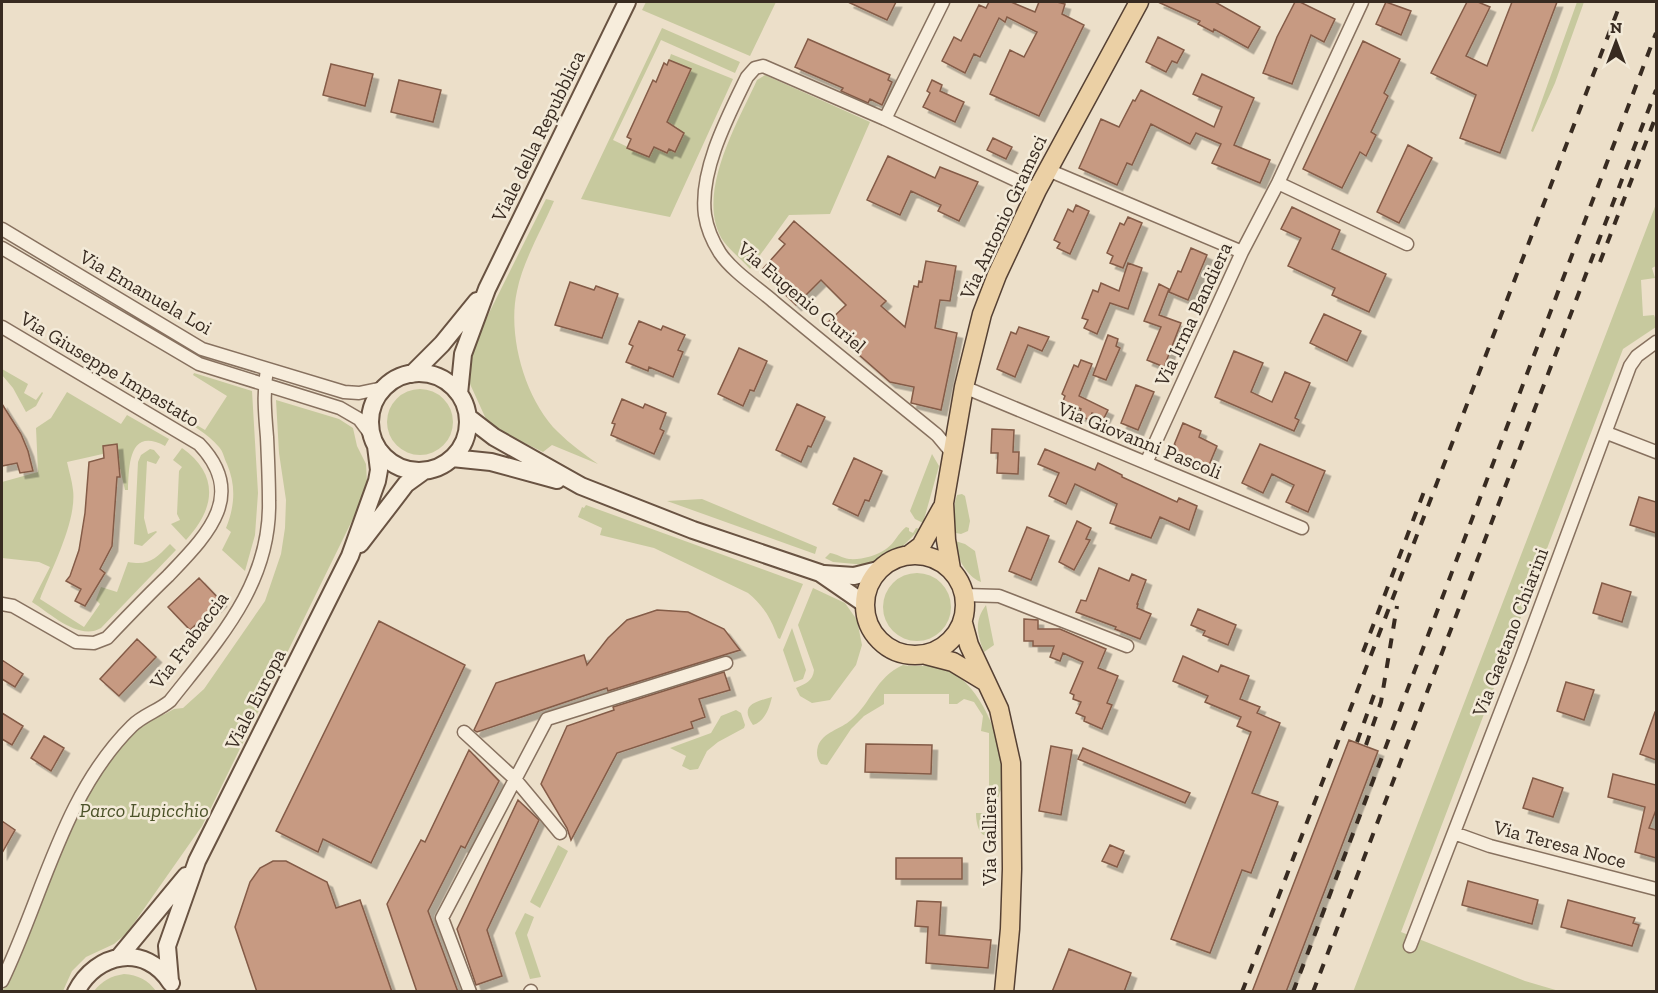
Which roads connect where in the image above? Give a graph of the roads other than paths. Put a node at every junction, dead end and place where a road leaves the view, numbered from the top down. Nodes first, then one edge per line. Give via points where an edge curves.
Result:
1 (627, 2) edge
2 (943, 2) edge
3 (1139, 2) edge
4 (1362, 2) edge
5 (885, 119) junction
6 (1048, 170) junction
7 (1278, 183) junction
8 (1037, 190) junction
9 (2, 229) edge
10 (1407, 244) dead end
11 (2, 248) edge
12 (1242, 252) junction
13 (487, 289) junction
14 (2, 327) edge
15 (1656, 342) edge
16 (267, 369) junction
17 (412, 374) junction
18 (264, 384) junction
19 (963, 387) junction
20 (383, 388) junction
21 (459, 394) junction
22 (468, 417) junction
23 (1607, 433) junction
24 (373, 440) junction
25 (1656, 452) edge
26 (952, 453) junction
27 (452, 458) junction
28 (1146, 463) junction
29 (424, 471) junction
30 (581, 486) junction
31 (944, 503) junction
32 (1302, 528) dead end
33 (909, 555) junction
34 (350, 556) junction
35 (951, 569) junction
36 (879, 570) junction
37 (820, 573) junction
38 (965, 595) junction
39 (2, 604) edge
40 (865, 604) junction
41 (963, 623) junction
42 (1127, 646) dead end
43 (926, 655) junction
44 (726, 663) dead end
45 (988, 683) junction
46 (464, 732) dead end
47 (515, 778) junction
48 (560, 833) dead end
49 (1454, 833) junction
50 (197, 861) junction
51 (1656, 889) edge
52 (1410, 946) dead end
53 (119, 957) junction
54 (2, 981) edge
55 (172, 986) edge
56 (76, 992) edge
57 (470, 992) edge
58 (1004, 992) edge

1 - 13 street, Viale della Repubblica
2 - 5 street
3 - 6 main road, Via Antonio Gramsci
4 - 7 street, Via Irma Bandiera
5 - 8 street, Via Eugenio Curiel
5 - 26 street, Via Eugenio Curiel via 763,66 755,68 745,81 714,153 706,178 705,216 720,253 736,269 937,435
6 - 8 main road, Via Antonio Gramsci
6 - 12 street
7 - 10 street
7 - 12 street, Via Irma Bandiera
8 - 19 main road, Via Antonio Gramsci via 982,314
9 - 16 street, Via Emanuela Loi via 202,349
11 - 18 street, Via Emanuela Loi via 199,364
12 - 28 street, Via Irma Bandiera
13 - 17 street, Viale della Repubblica
13 - 21 street, Viale della Repubblica via 463,354
14 - 39 street, Via Giuseppe Impastato via 199,444 214,462 221,484 220,508 203,539 107,638 94,643 76,642 13,606
15 - 23 street, Via Gaetano Chiarini via 1630,366
16 - 18 street, Via Frabaccia
16 - 20 street, Via Emanuela Loi via 344,392
17 - 20 street
17 - 21 street via 438,377
18 - 24 street, Via Emanuela Loi via 340,408 359,419
18 - 54 street, Via Frabaccia via 269,505 262,559 253,582 239,609 170,701 131,726 84,787
19 - 26 main road, Via Antonio Gramsci
19 - 28 street, Via Giovanni Pascoli
20 - 24 street via 371,410
21 - 22 street
22 - 27 street via 465,440
22 - 30 street via 494,437
23 - 25 street
23 - 49 street, Via Gaetano Chiarini
24 - 29 street via 384,457 396,466
24 - 34 street, Viale Europa via 379,470 377,481
26 - 31 main road, Via Antonio Gramsci
27 - 29 street
27 - 30 street via 491,462
28 - 32 street, Via Giovanni Pascoli
29 - 34 street, Viale Europa via 406,484
30 - 37 street via 693,530
31 - 33 main road, Via Antonio Gramsci via 921,546
31 - 35 main road, Via Antonio Gramsci
33 - 35 main road via 927,556
33 - 36 main road
34 - 50 street, Viale Europa
35 - 38 main road
36 - 37 street via 854,576
36 - 40 main road via 871,580
37 - 40 street
38 - 41 main road
38 - 42 street via 999,596
40 - 43 main road via 868,625 881,642 904,655
41 - 43 main road via 955,637
41 - 45 main road, Via Galliera
43 - 45 main road via 953,662
44 - 47 street via 547,719
45 - 58 main road, Via Galliera via 999,709 1011,764 1013,846
46 - 47 street
47 - 48 street
47 - 57 street via 442,918
49 - 51 street, Via Teresa Noce
49 - 52 street, Via Gaetano Chiarini
50 - 53 street, Viale Europa
50 - 55 street, Viale Europa via 167,946
53 - 55 street via 149,963
53 - 56 street via 96,966 82,979

